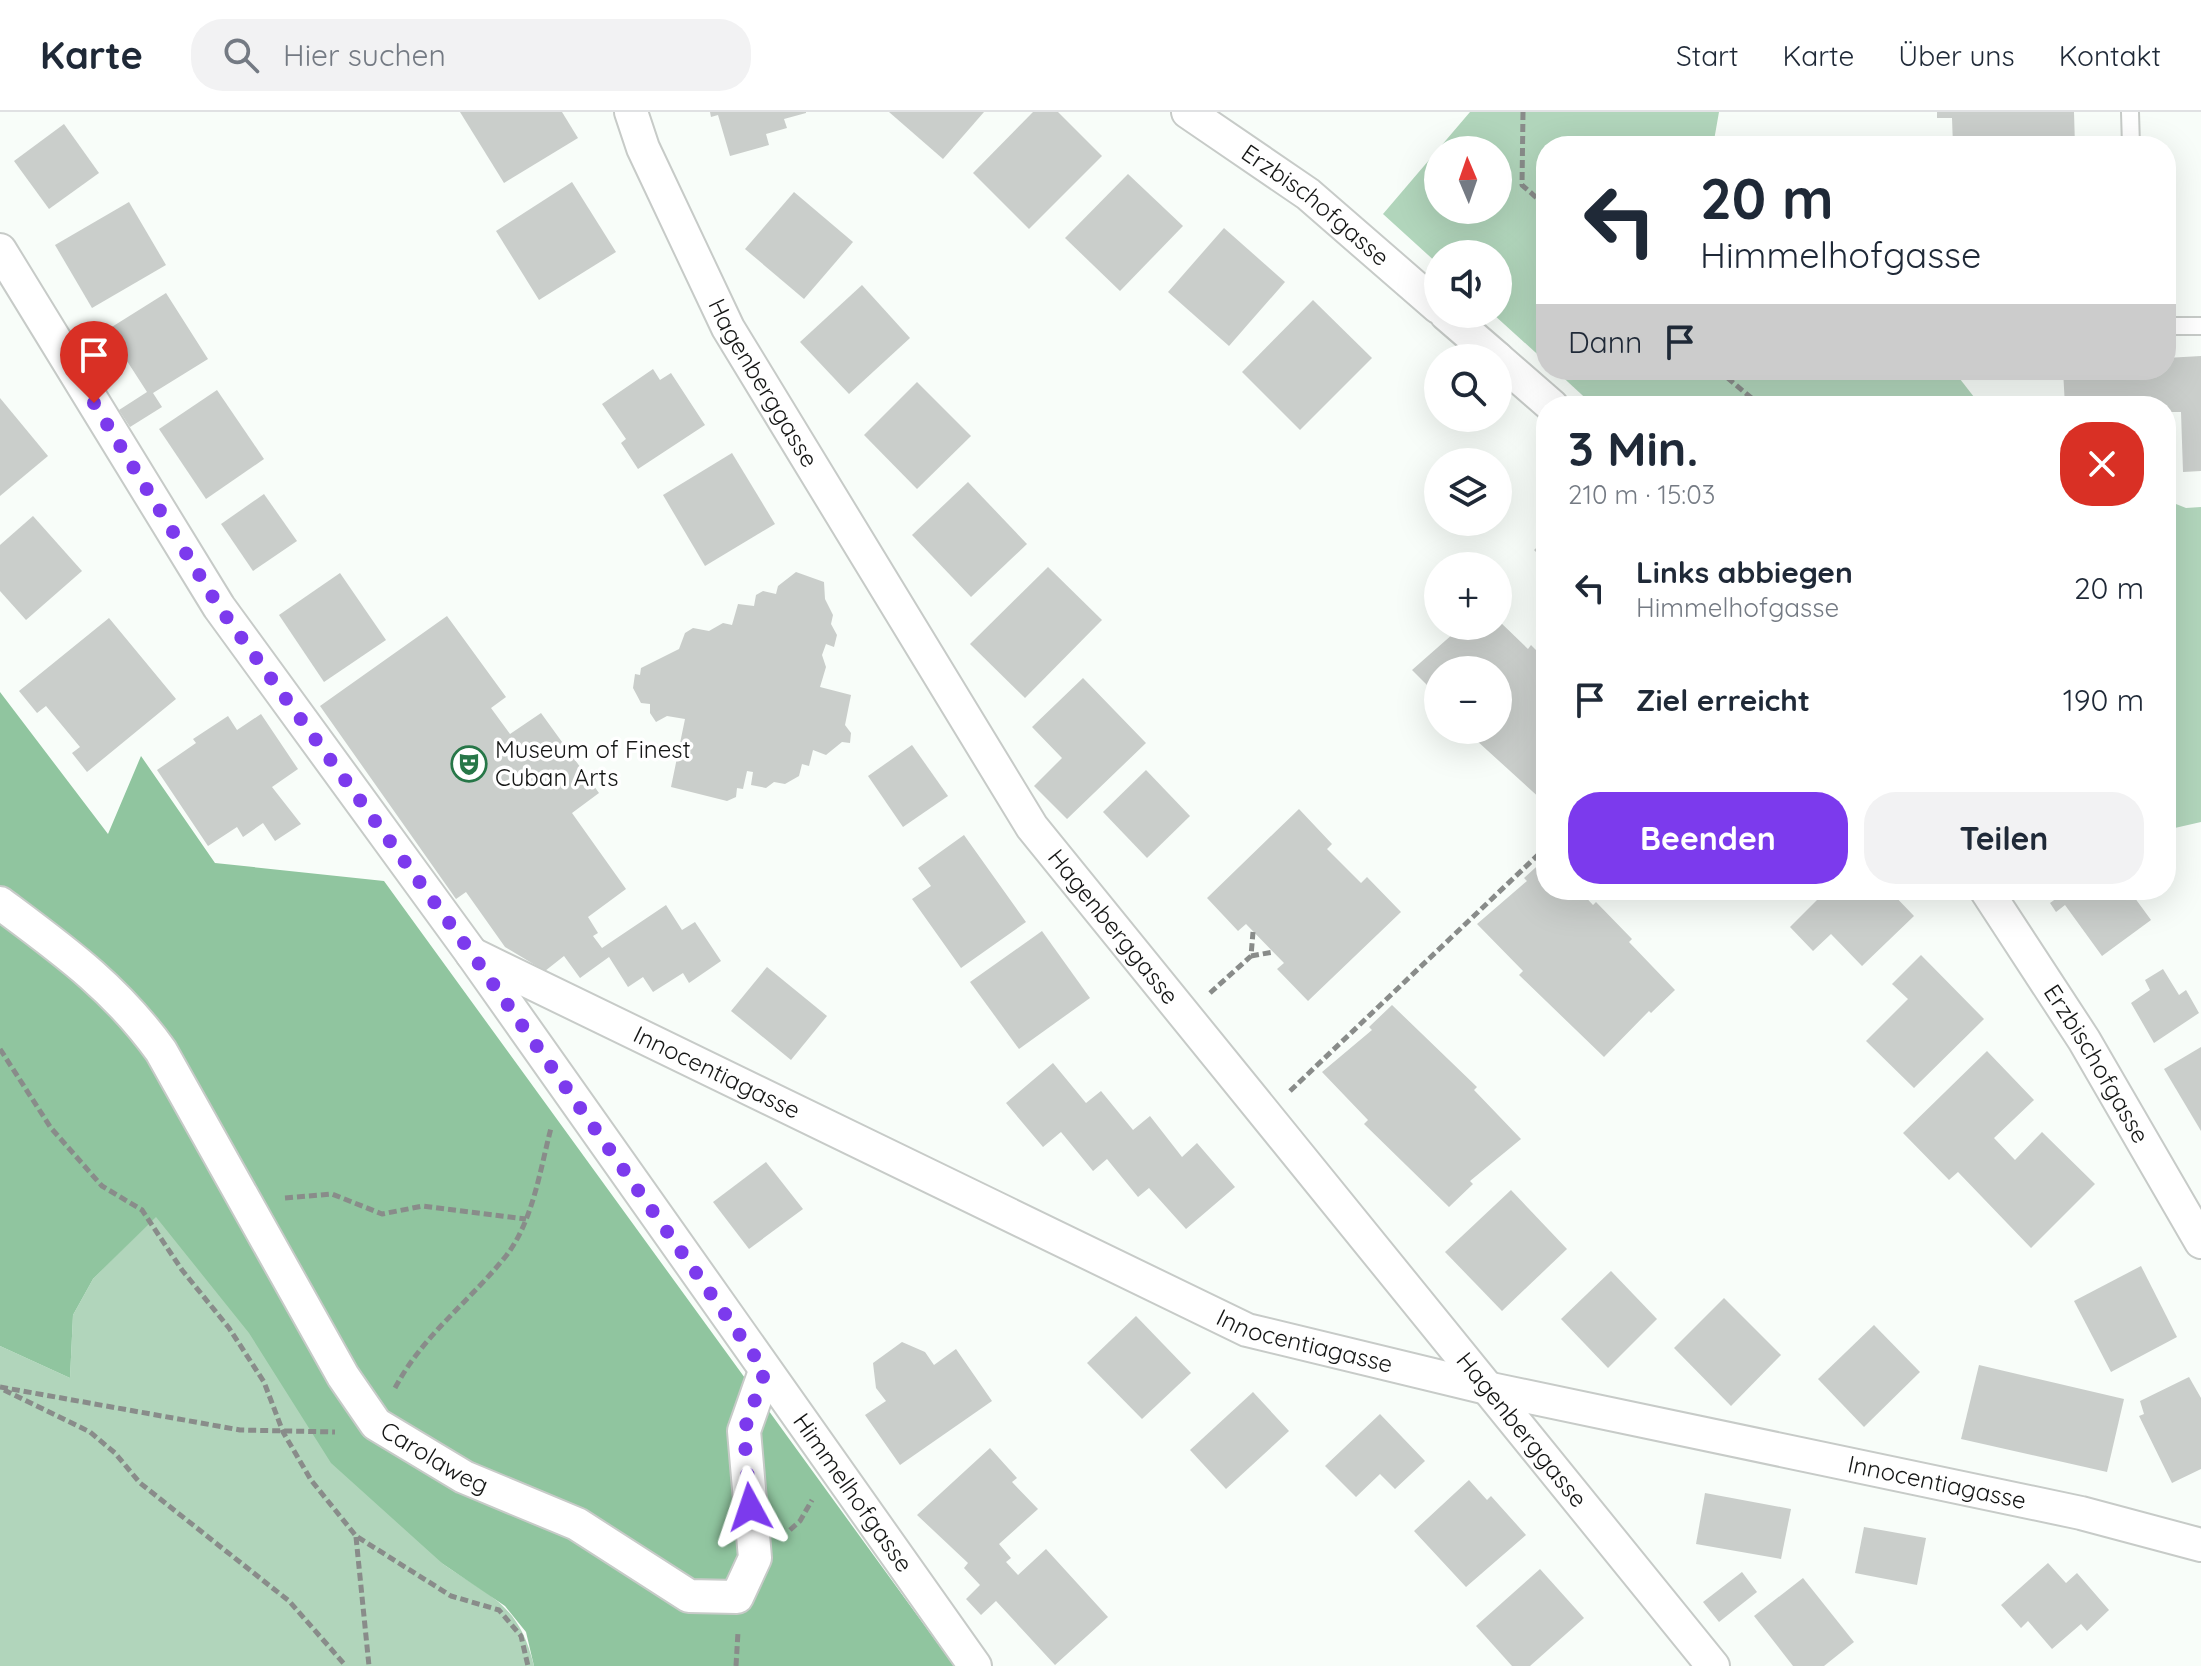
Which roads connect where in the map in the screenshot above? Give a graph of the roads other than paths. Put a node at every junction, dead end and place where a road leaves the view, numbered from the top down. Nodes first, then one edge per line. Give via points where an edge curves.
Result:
1 (631, 112) edge
2 (1188, 112) edge
3 (2130, 112) edge
4 (2131, 136) edge
5 (0, 250) edge
6 (1424, 295) edge
7 (2176, 326) edge
8 (2201, 326) edge
9 (1462, 328) edge
10 (1481, 344) edge
11 (1512, 371) edge
12 (1541, 396) edge
13 (1993, 900) edge
14 (0, 903) edge
15 (472, 954) junction
16 (2201, 1242) edge
17 (765, 1371) junction
18 (1491, 1389) junction
19 (2201, 1545) edge
20 (975, 1666) edge
21 (1713, 1666) edge

1 - 18 street, Hagenberggasse via 728,328 1032,827
2 - 6 street, Erzbischofgasse via 1308,194
3 - 4 lane
5 - 15 street, Himmelhofgasse via 219,607
7 - 8 lane
9 - 10 street
11 - 12 street
13 - 16 street, Erzbischofgasse via 2084,1040
14 - 17 street, Carolaweg via 75,958 131,1010 161,1051 343,1376 376,1424 464,1477 577,1524 689,1596 737,1597 755,1558 744,1431
15 - 17 street, Himmelhofgasse
15 - 18 street, Innocentiagasse via 1247,1330
17 - 20 street, Himmelhofgasse
18 - 19 street, Innocentiagasse via 2081,1513
18 - 21 street, Hagenberggasse

